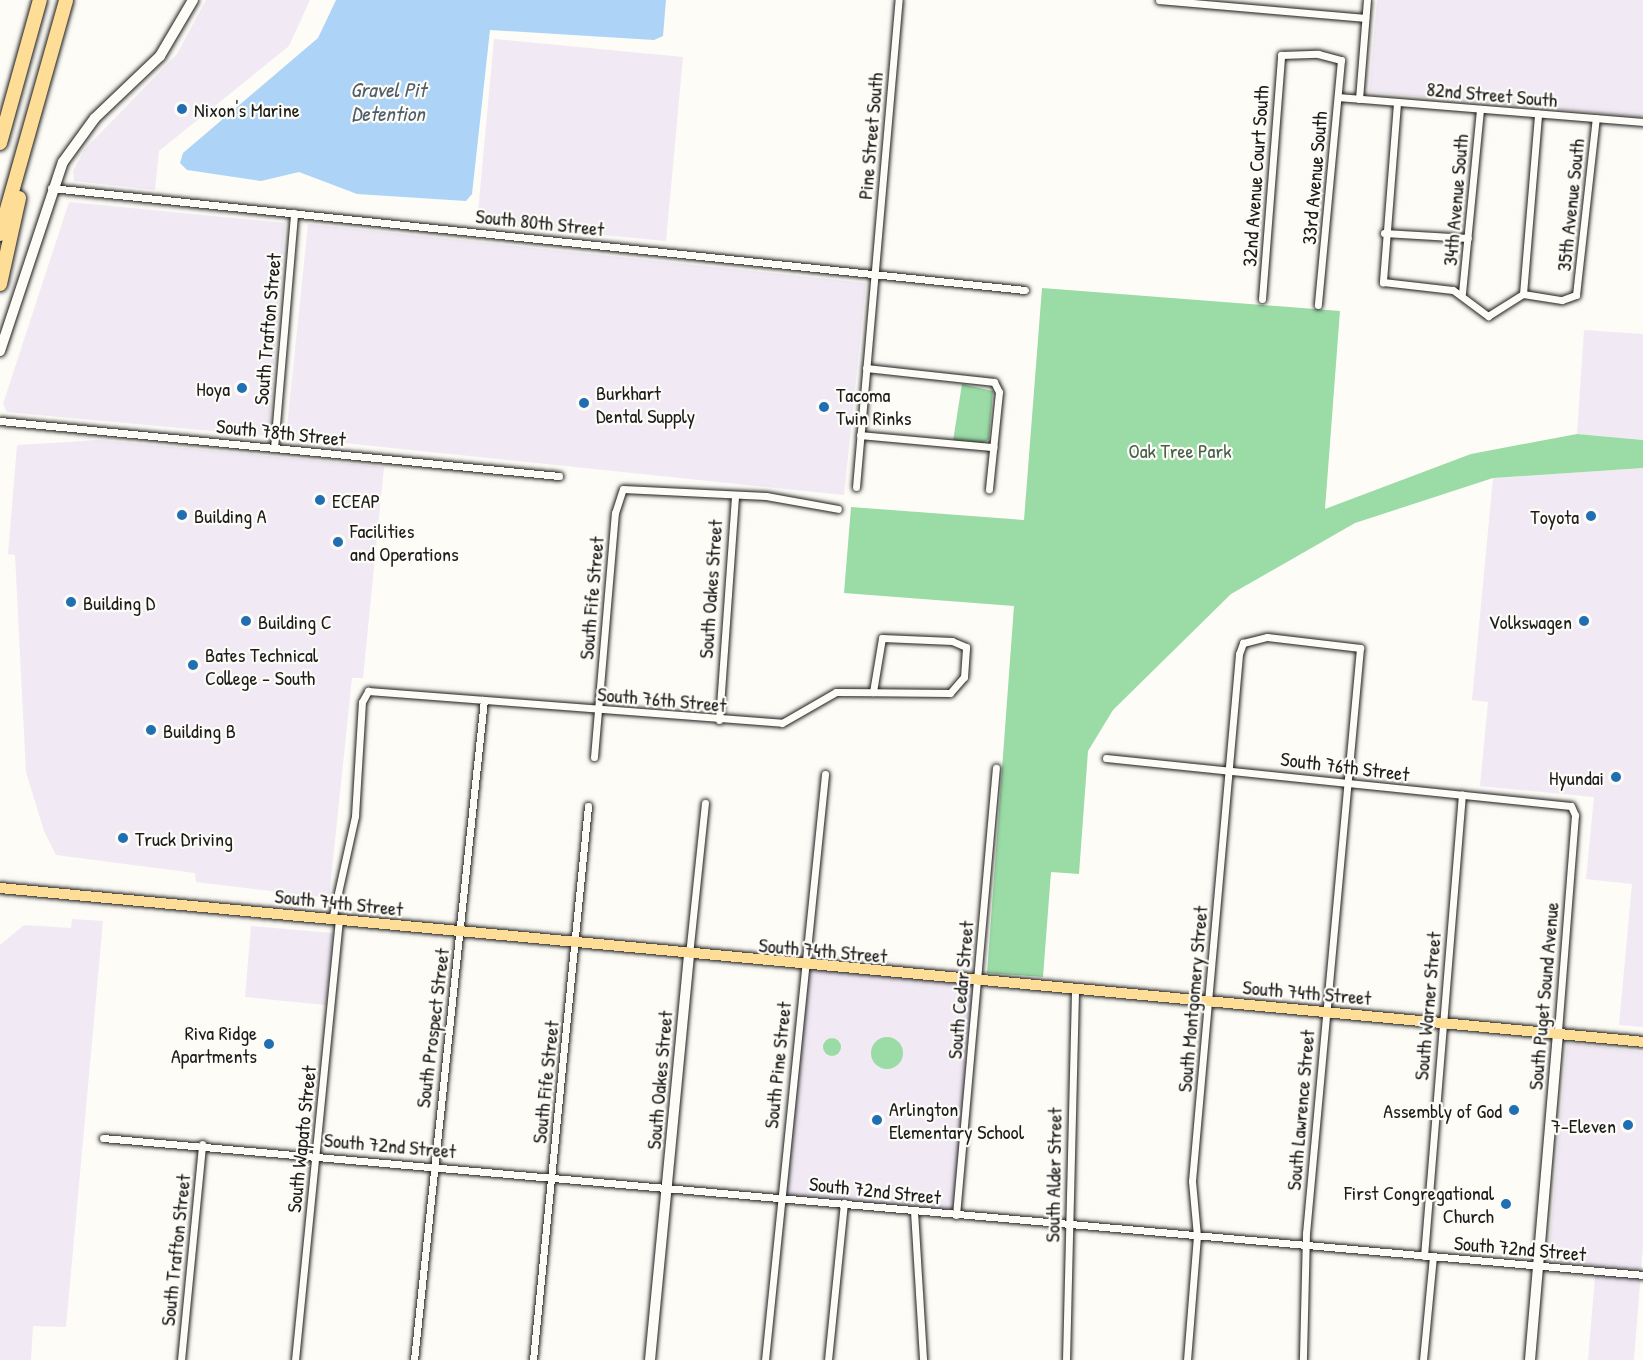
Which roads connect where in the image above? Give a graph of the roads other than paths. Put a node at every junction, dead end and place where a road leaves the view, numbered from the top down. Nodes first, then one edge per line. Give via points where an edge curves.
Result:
1 (40, 0) edge
2 (66, 0) edge
3 (193, 0) edge
4 (899, 0) edge
5 (1159, 0) edge
6 (1367, 0) edge
7 (1248, 4) edge
8 (1365, 18) junction
9 (1281, 55) joint
10 (44, 77) junction
11 (1338, 97) junction
12 (1359, 99) junction
13 (1397, 103) junction
14 (1480, 109) junction
15 (1538, 114) junction
16 (1596, 118) junction
17 (1643, 122) edge
18 (0, 143) edge
19 (51, 188) junction
20 (294, 213) junction
21 (1384, 233) junction
22 (0, 234) edge
23 (1468, 238) junction
24 (875, 275) junction
25 (0, 284) edge
26 (1025, 290) dead end
27 (1462, 293) junction
28 (1523, 294) junction
29 (1262, 299) dead end
30 (1318, 305) dead end
31 (0, 351) edge
32 (866, 368) junction
33 (0, 421) edge
34 (860, 435) junction
35 (993, 447) junction
36 (274, 448) junction
37 (559, 476) dead end
38 (856, 487) dead end
39 (988, 489) dead end
40 (735, 496) junction
41 (838, 509) dead end
42 (1360, 648) joint
43 (873, 692) junction
44 (363, 694) joint
45 (484, 700) junction
46 (598, 710) junction
47 (719, 720) junction
48 (594, 757) dead end
49 (1106, 758) dead end
50 (996, 768) dead end
51 (1229, 769) junction
52 (825, 774) dead end
53 (1344, 782) junction
54 (1462, 795) junction
55 (705, 803) dead end
56 (588, 806) dead end
57 (1575, 815) joint
58 (0, 888) edge
59 (335, 920) junction
60 (459, 932) junction
61 (575, 944) junction
62 (689, 955) junction
63 (803, 967) junction
64 (977, 982) junction
65 (1075, 990) junction
66 (1208, 1001) junction
67 (1324, 1011) junction
68 (1441, 1022) junction
69 (1558, 1032) junction
70 (1643, 1042) edge
71 (103, 1138) dead end
72 (202, 1144) junction
73 (316, 1155) junction
74 (432, 1165) junction
75 (552, 1176) junction
76 (667, 1186) junction
77 (780, 1197) junction
78 (844, 1203) junction
79 (914, 1211) junction
80 (956, 1215) junction
81 (1068, 1223) junction
82 (1197, 1236) junction
83 (1307, 1245) junction
84 (1424, 1256) junction
85 (1433, 1257) junction
86 (1538, 1267) junction
87 (1643, 1275) edge
88 (181, 1360) edge
89 (295, 1360) edge
90 (414, 1360) edge
91 (533, 1360) edge
92 (650, 1360) edge
93 (765, 1360) edge
94 (828, 1360) edge
95 (923, 1360) edge
96 (1066, 1360) edge
97 (1187, 1360) edge
98 (1303, 1360) edge
99 (1424, 1360) edge
100 (1530, 1360) edge

1 - 18 highway
2 - 10 highway
3 - 19 street via 160,56 77,139
4 - 24 street, Pine Street South
5 - 7 street
6 - 8 street
7 - 8 street
8 - 12 street
9 - 11 street, 33rd Avenue South via 1336,56 1341,60
9 - 29 street, 32nd Avenue Court South
10 - 22 highway
10 - 25 highway
11 - 12 street, 82nd Street South
11 - 30 street, 33rd Avenue South
12 - 13 street, 82nd Street South
13 - 14 street, 82nd Street South
13 - 21 street
14 - 15 street, 82nd Street South
14 - 23 street, 34th Avenue South
15 - 16 street, 82nd Street South
15 - 28 street
16 - 17 street, 82nd Street South
16 - 28 street, 35th Avenue South via 1576,295 1562,300
19 - 20 street, South 80th Street
19 - 31 street
20 - 24 street, South 80th Street
20 - 36 street, South Trafton Street
21 - 23 street
21 - 27 street via 1384,284
23 - 27 street, 34th Avenue South
24 - 26 street, South 80th Street
24 - 32 street
27 - 28 street via 1488,316
32 - 34 street
32 - 35 street via 989,380 997,385
33 - 36 street, South 78th Street
34 - 35 street
34 - 38 street
35 - 39 street
36 - 37 street, South 78th Street
40 - 41 street via 766,496
40 - 46 street, South Fife Street via 629,487 620,494 615,513
40 - 47 street, South Oakes Street
42 - 51 street, South Montgomery Street via 1267,637 1243,643
42 - 53 street, South Lawrence Street
43 - 43 street, South 76th Street via 882,638 962,642 967,650 964,677 950,693
43 - 47 street, South 76th Street via 836,692 782,723
44 - 45 street, South 76th Street via 372,690
44 - 59 street, South Wapato Street via 355,816
45 - 46 street, South 76th Street
45 - 60 street, South Prospect Street
46 - 47 street, South 76th Street
46 - 48 street, South Fife Street
49 - 51 street, South 76th Street
50 - 64 street, South Cedar Street
51 - 53 street, South 76th Street
51 - 66 street, South Montgomery Street
52 - 63 street, South Pine Street
53 - 54 street, South 76th Street
53 - 67 street, South Lawrence Street
54 - 57 street, South 76th Street via 1560,803
54 - 68 street, South Warner Street
55 - 62 street, South Oakes Street
56 - 61 street, South Fife Street
57 - 69 street, South Puget Sound Avenue
58 - 59 main road, South 74th Street
59 - 60 main road, South 74th Street
59 - 73 street, South Wapato Street
60 - 61 main road, South 74th Street
60 - 74 street, South Prospect Street
61 - 62 main road, South 74th Street
61 - 75 street, South Fife Street
62 - 63 main road, South 74th Street
62 - 76 street, South Oakes Street
63 - 64 main road, South 74th Street
63 - 77 street, South Pine Street
64 - 65 main road, South 74th Street
64 - 80 street, South Cedar Street
65 - 66 main road, South 74th Street
65 - 81 street, South Alder Street
66 - 67 main road, South 74th Street
66 - 82 street, South Montgomery Street via 1192,1181
67 - 68 main road, South 74th Street
67 - 83 street, South Lawrence Street
68 - 69 main road, South 74th Street
68 - 84 street, South Warner Street
69 - 70 main road, South 74th Street
69 - 86 street, South Puget Sound Avenue
71 - 72 street, South 72nd Street
72 - 73 street, South 72nd Street
72 - 88 street, South Trafton Street
73 - 74 street, South 72nd Street
73 - 89 street, South Wapato Street
74 - 75 street, South 72nd Street
74 - 90 street, South Prospect Street
75 - 76 street, South 72nd Street
75 - 91 street, South Fife Street
76 - 77 street, South 72nd Street
76 - 92 street, South Oakes Street
77 - 78 street, South 72nd Street
77 - 93 street, South Pine Street
78 - 79 street, South 72nd Street
78 - 94 street
79 - 80 street, South 72nd Street
79 - 95 street
80 - 81 street, South 72nd Street
81 - 82 street, South 72nd Street
81 - 96 street, South Alder Street
82 - 83 street, South 72nd Street
82 - 97 street, South Montgomery Street
83 - 84 street, South 72nd Street
83 - 98 street, South Lawrence Street
84 - 85 street, South 72nd Street
85 - 86 street, South 72nd Street
85 - 99 street
86 - 87 street, South 72nd Street
86 - 100 street, South Puget Sound Avenue

